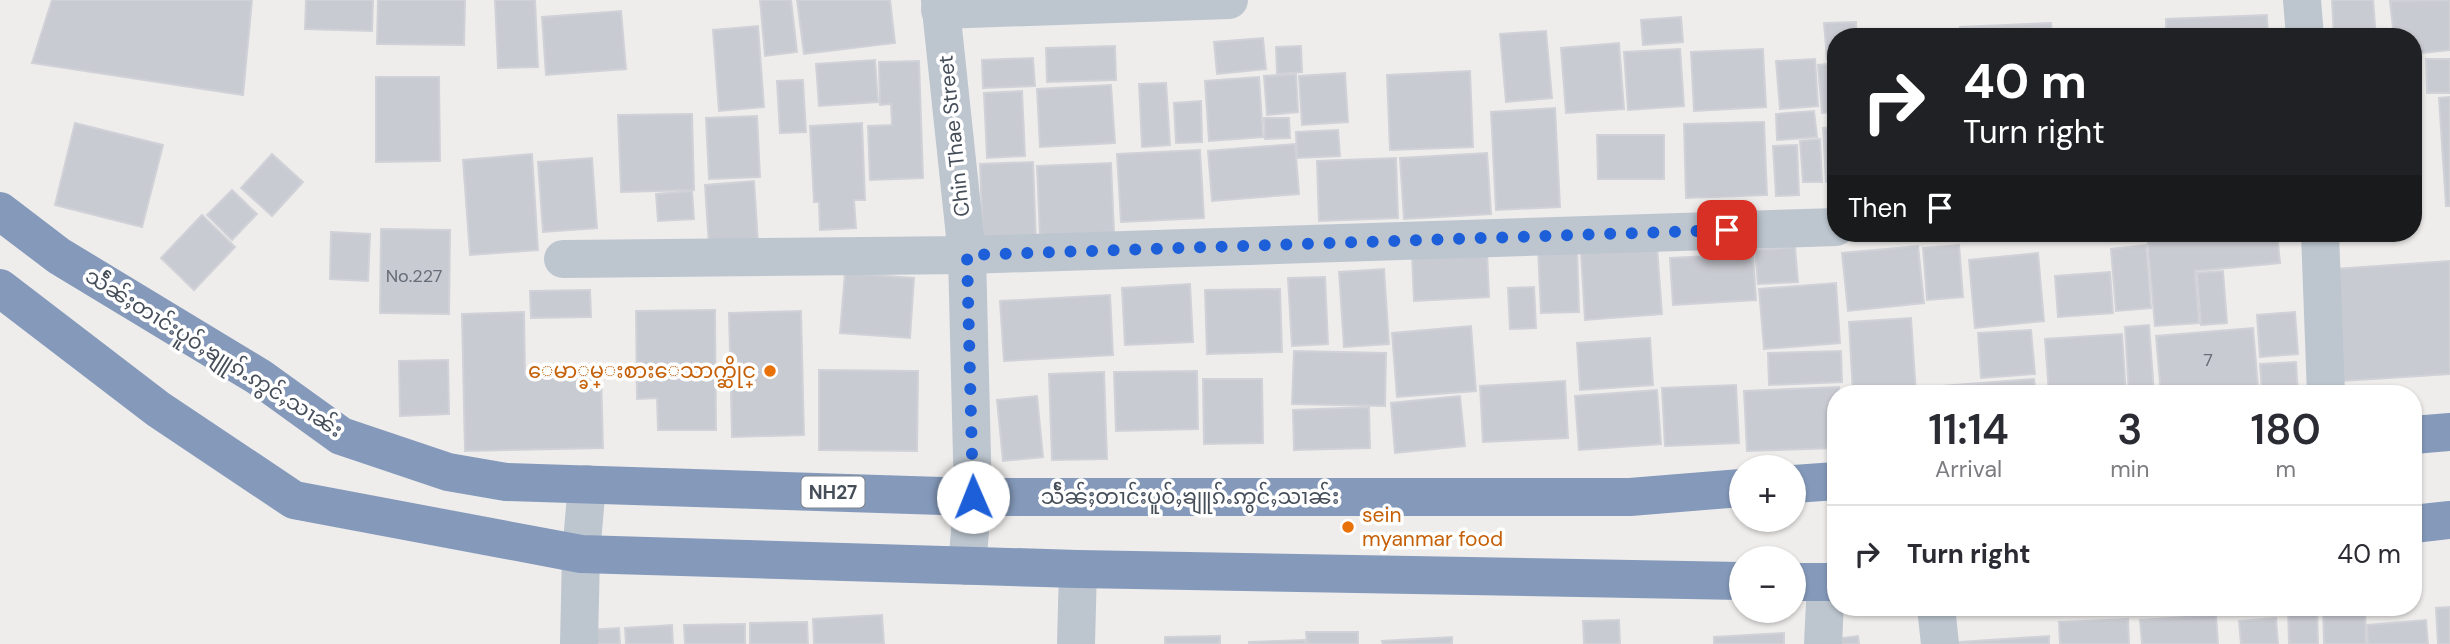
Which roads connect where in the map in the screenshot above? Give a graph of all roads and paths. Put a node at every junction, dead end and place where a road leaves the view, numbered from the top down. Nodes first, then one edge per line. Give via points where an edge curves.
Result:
1 (1229, 0) edge
2 (2302, 0) edge
3 (940, 5) edge
4 (2304, 28) edge
5 (0, 211) edge
6 (1827, 227) edge
7 (2319, 242) edge
8 (967, 255) junction
9 (563, 259) dead end
10 (0, 288) edge
11 (2326, 385) edge
12 (2450, 432) edge
13 (2422, 435) edge
14 (1827, 482) edge
15 (1806, 483) edge
16 (587, 484) junction
17 (1729, 489) edge
18 (973, 497) junction
19 (2450, 520) edge
20 (2422, 523) edge
21 (581, 554) junction
22 (967, 566) junction
23 (1078, 569) junction
24 (1729, 581) edge
25 (1819, 582) edge
26 (1937, 616) edge
27 (579, 644) edge
28 (1076, 644) edge
29 (1823, 644) edge
30 (1940, 644) edge

1 - 3 street
2 - 4 street
3 - 8 street, Chin Thae Street
5 - 16 highway, သဵႅၼ်ႈတၢင်းပူဝ်ႇၶျူၵ်ႉဢွင်ႇသၢၼ်း / NH27 via 59,256 259,377 341,436 448,472 506,482
6 - 8 street
7 - 11 street
8 - 9 street
8 - 18 street, Chin Thae Street
10 - 21 highway via 158,409 295,500
12 - 13 highway
14 - 15 highway
16 - 18 highway, သဵႅၼ်ႈတၢင်းပူဝ်ႇၶျူၵ်ႉဢွင်ႇသၢၼ်း / NH27
16 - 21 street
17 - 18 highway, သဵႅၼ်ႈတၢင်းပူဝ်ႇၶျူၵ်ႉဢွင်ႇသၢၼ်း / NH27 via 1630,497
18 - 22 street, Chin Thae Street
19 - 20 highway
21 - 22 highway
21 - 27 street
22 - 23 highway
23 - 24 highway
23 - 28 street
25 - 29 street
26 - 30 street

